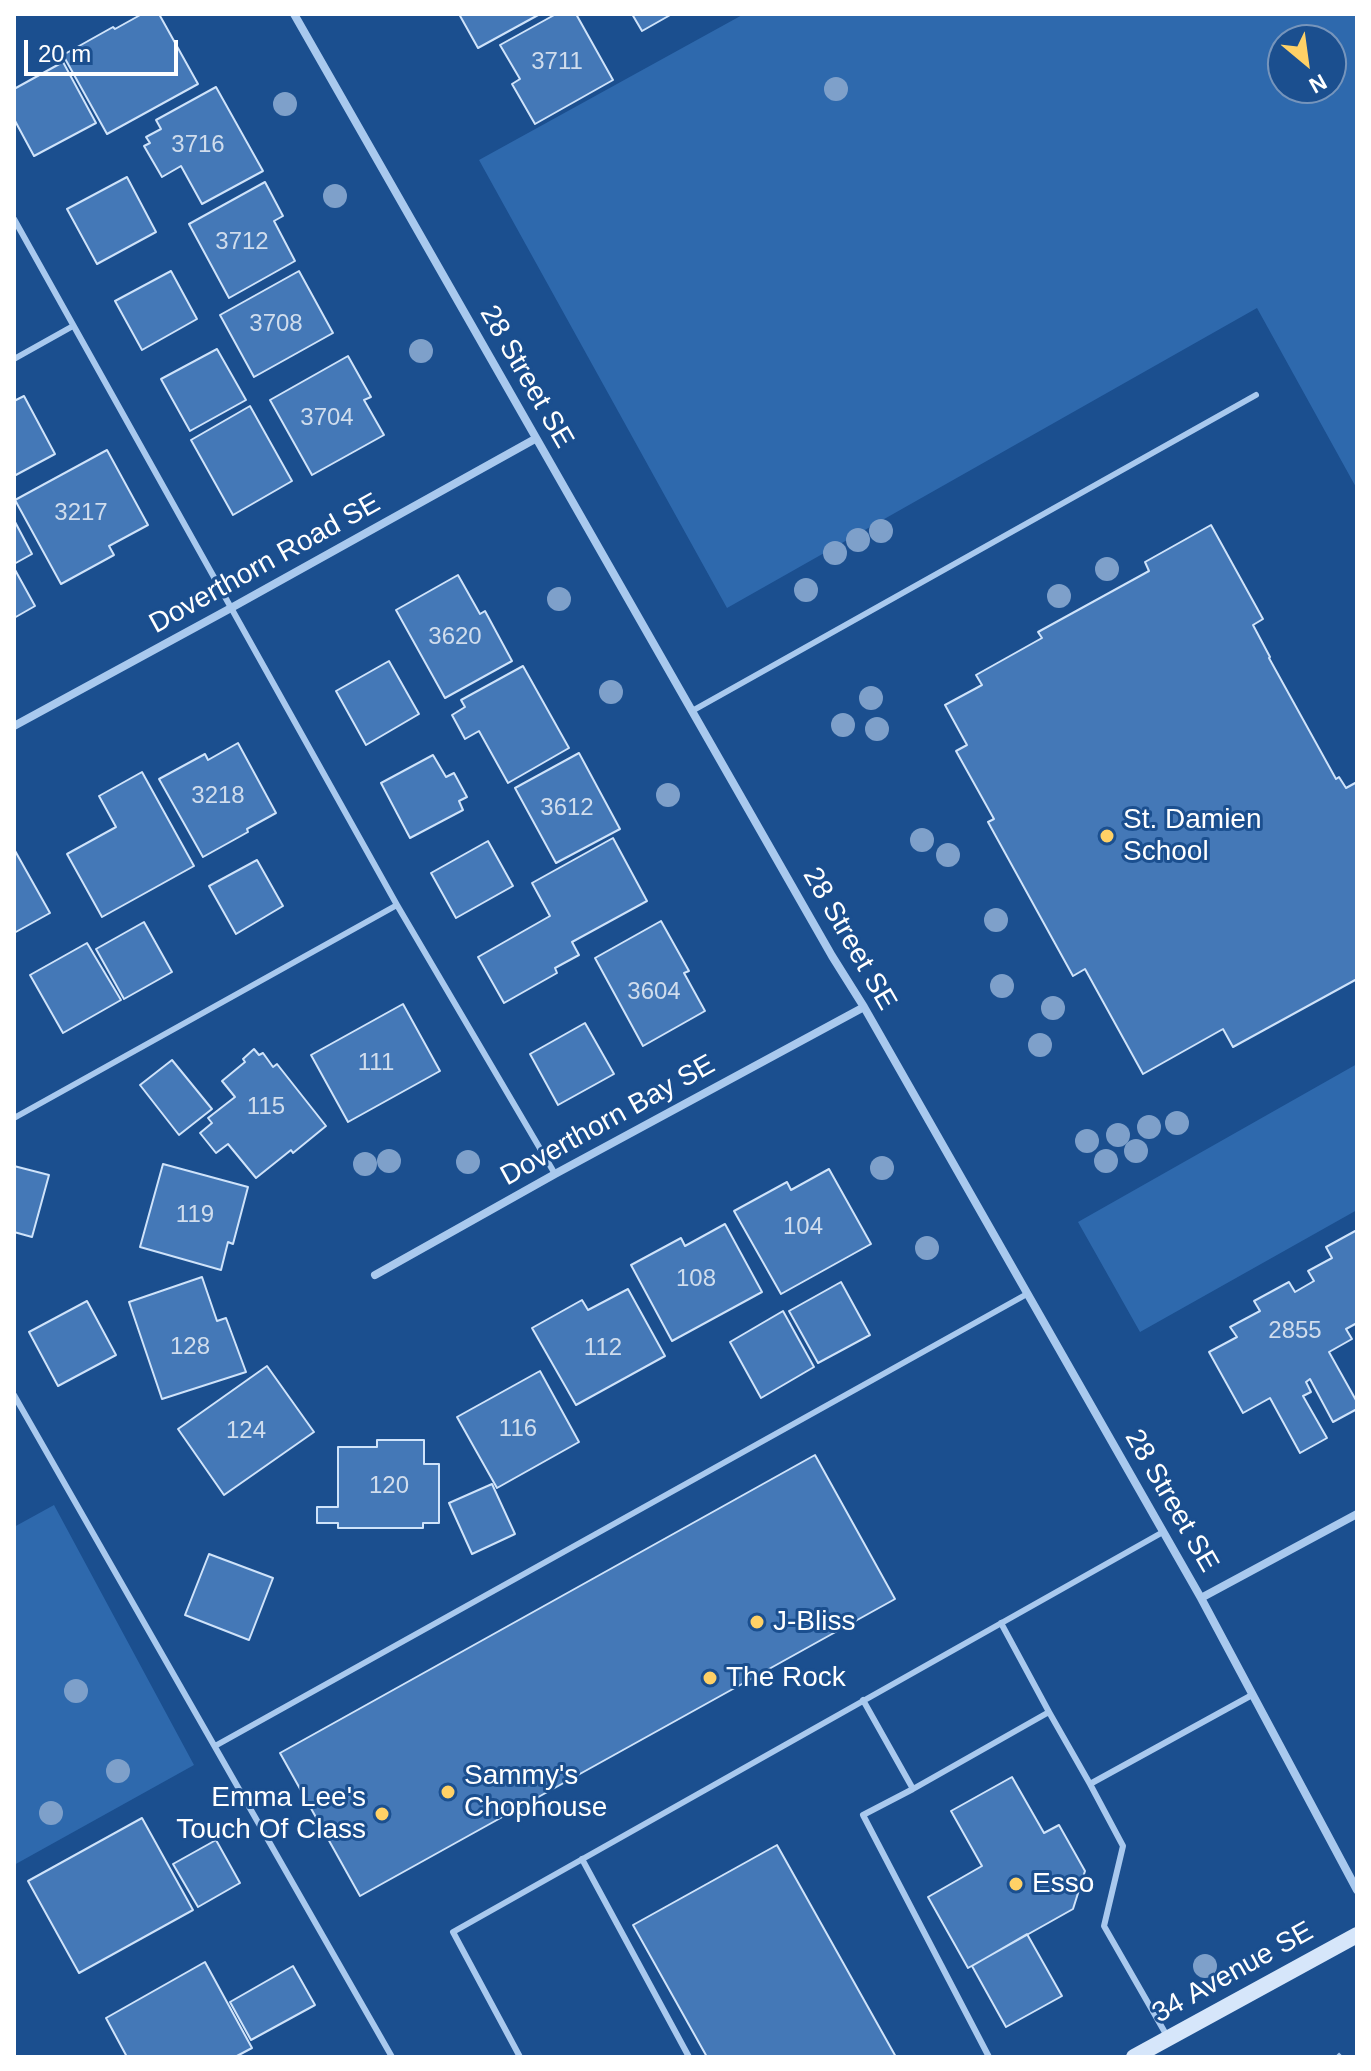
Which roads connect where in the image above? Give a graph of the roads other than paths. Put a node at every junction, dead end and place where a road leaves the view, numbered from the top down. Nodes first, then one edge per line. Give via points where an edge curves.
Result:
1 (294, 14) edge
2 (14, 219) edge
3 (73, 326) junction
4 (14, 359) edge
5 (1256, 395) dead end
6 (535, 439) junction
7 (231, 608) junction
8 (692, 711) junction
9 (14, 726) edge
10 (397, 905) junction
11 (864, 1007) junction
12 (14, 1118) edge
13 (555, 1174) junction
14 (375, 1275) dead end
15 (1027, 1294) junction
16 (14, 1395) edge
17 (1357, 1514) edge
18 (1163, 1532) junction
19 (1201, 1598) junction
20 (1001, 1623) junction
21 (1252, 1695) junction
22 (863, 1700) junction
23 (1049, 1712) junction
24 (215, 1746) junction
25 (1090, 1784) junction
26 (913, 1789) junction
27 (582, 1859) junction
28 (1357, 1890) edge
29 (1357, 1935) edge
30 (1168, 2039) junction
31 (392, 2057) edge
32 (520, 2057) edge
33 (689, 2057) edge
34 (989, 2057) edge
35 (1134, 2057) edge

1 - 6 street, 28 Street SE
2 - 3 lane
3 - 4 lane
3 - 7 lane
5 - 8 lane
6 - 7 street, Doverthorn Road SE
6 - 8 street, 28 Street SE
7 - 9 street, Doverthorn Road SE
7 - 10 lane
8 - 11 street, 28 Street SE
10 - 12 lane
10 - 13 lane
11 - 13 street, Doverthorn Bay SE
11 - 15 street, 28 Street SE
13 - 14 street, Doverthorn Bay SE
15 - 18 street, 28 Street SE
15 - 24 lane
16 - 24 lane
17 - 19 street
18 - 19 street, 28 Street SE
18 - 20 lane
19 - 21 street, 28 Street SE
20 - 22 lane
20 - 23 lane
21 - 25 lane
21 - 28 street, 28 Street SE
22 - 26 lane
22 - 27 lane
23 - 25 lane
23 - 26 lane
24 - 31 lane
25 - 30 lane via 1123,1846 1104,1926
26 - 34 lane via 863,1815
27 - 32 lane via 453,1932
27 - 33 lane
29 - 30 street, 34 Avenue SE
30 - 35 street, 34 Avenue SE

